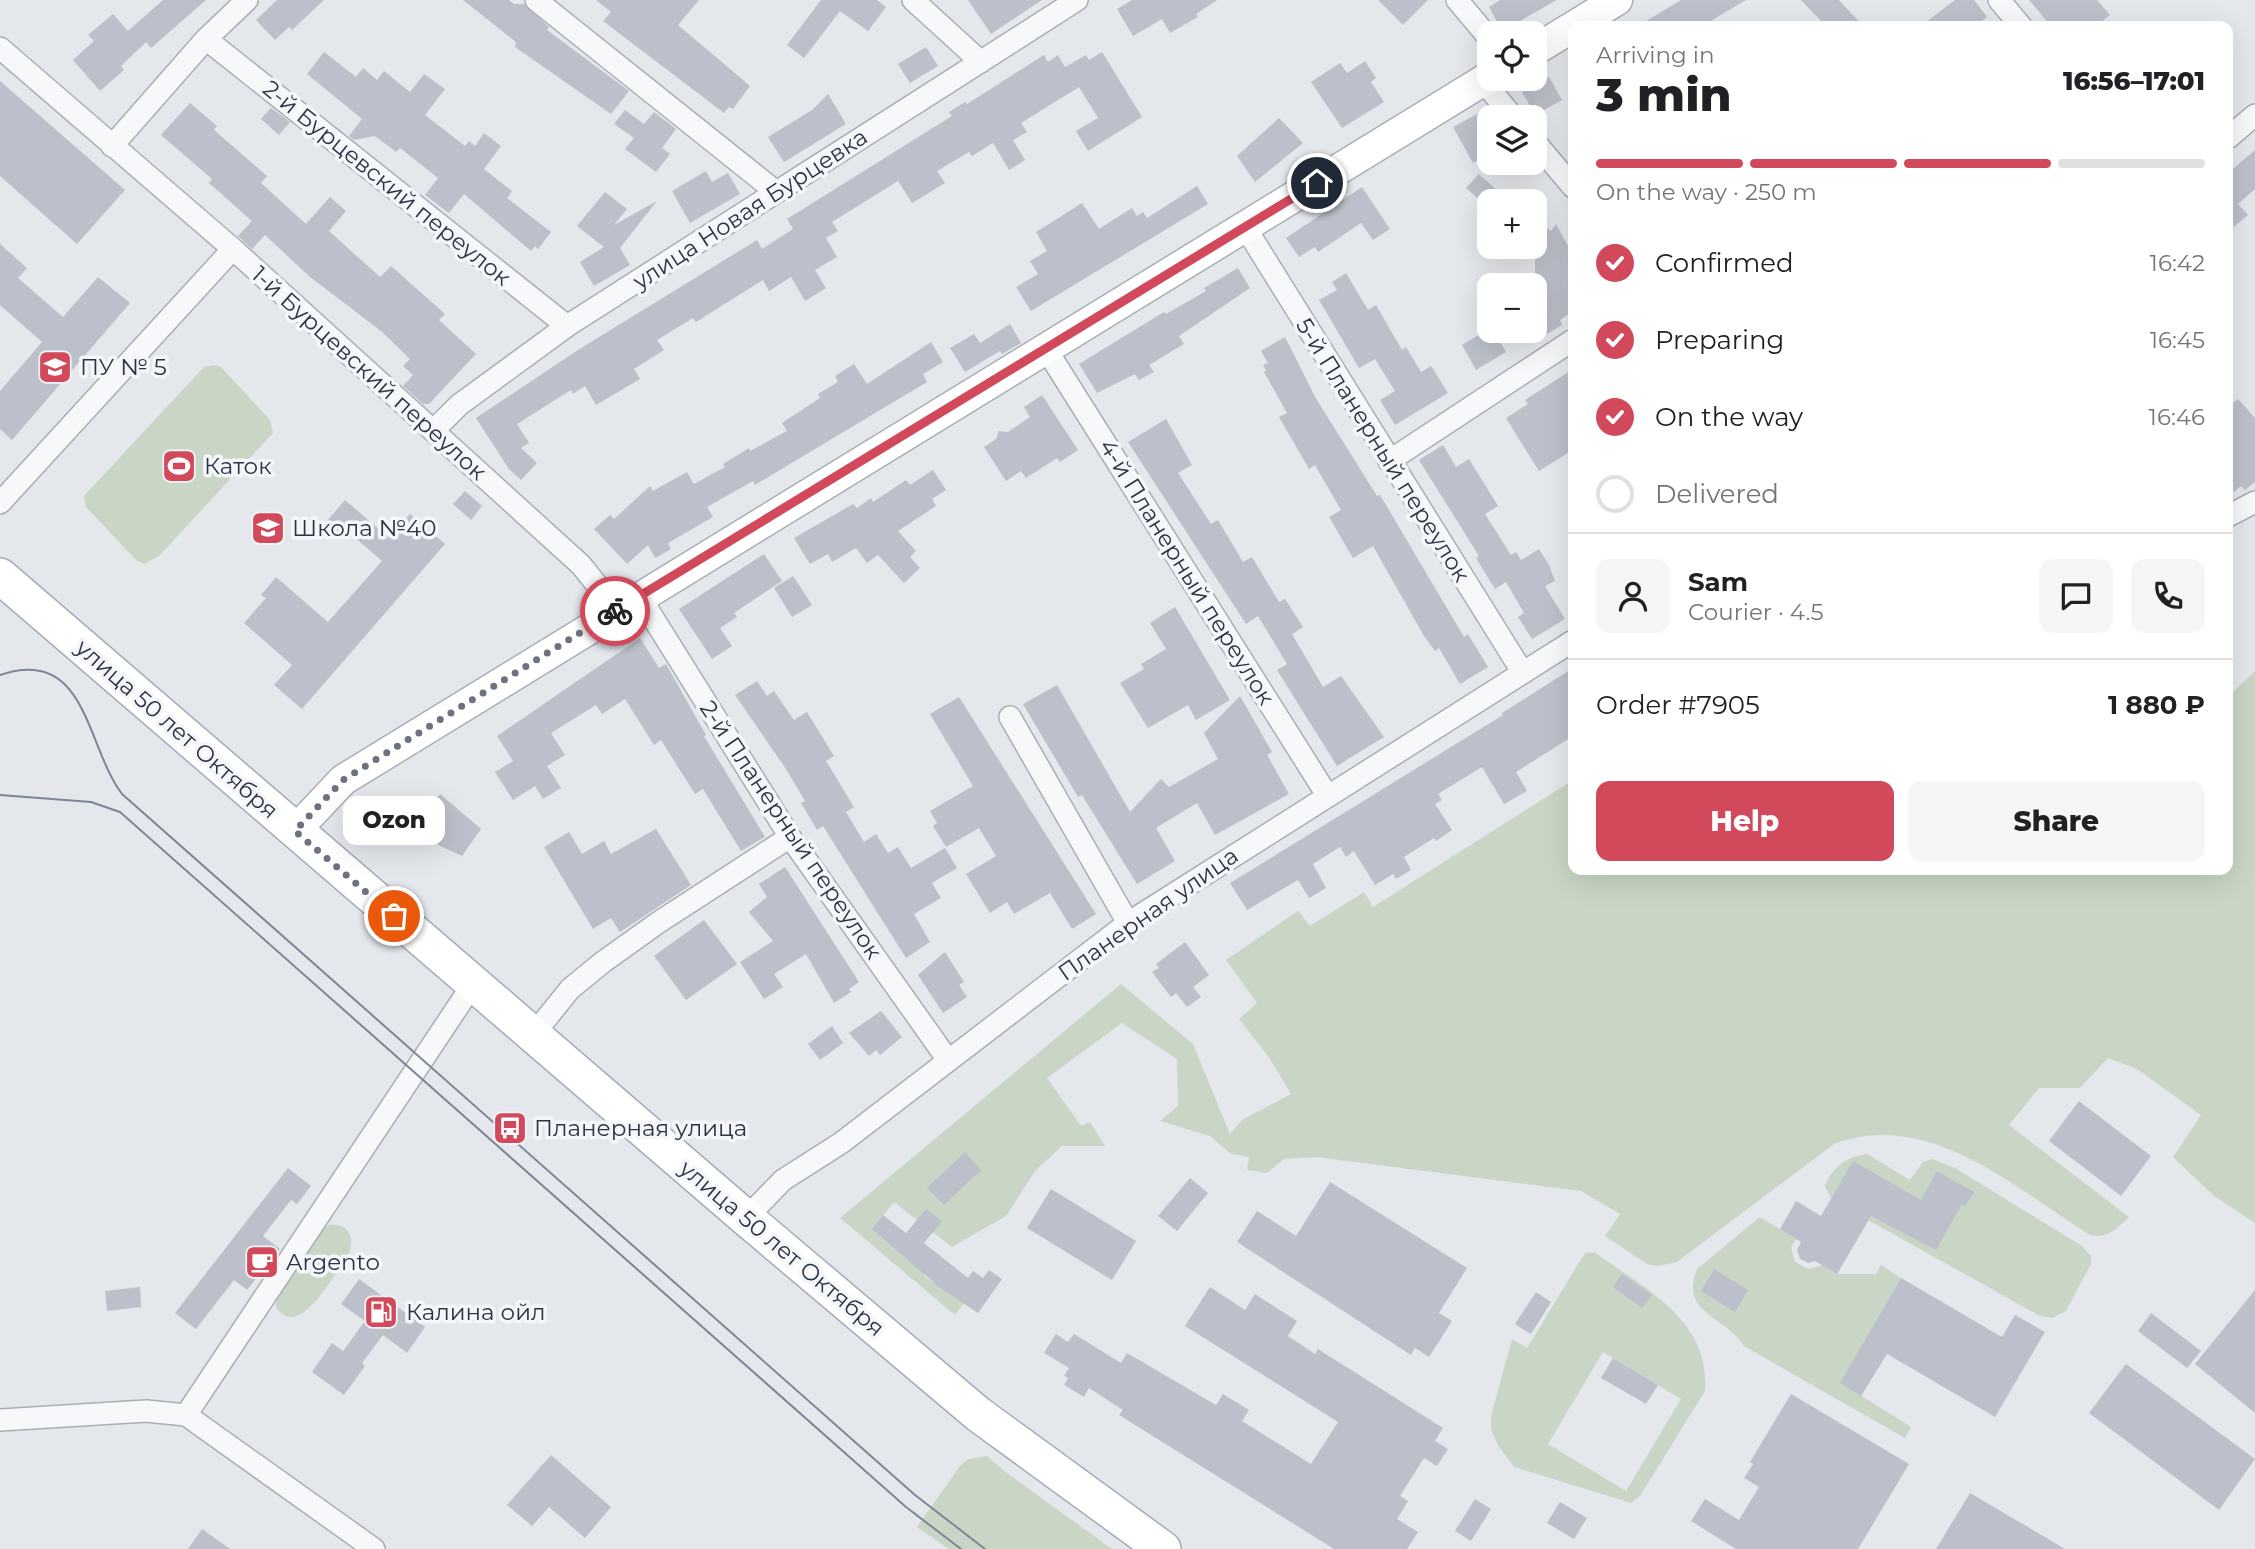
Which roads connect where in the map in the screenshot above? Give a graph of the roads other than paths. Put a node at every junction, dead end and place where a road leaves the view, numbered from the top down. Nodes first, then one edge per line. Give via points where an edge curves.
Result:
1 (247, 0) edge
2 (536, 0) edge
3 (913, 0) edge
4 (1077, 0) edge
5 (1457, 0) edge
6 (1617, 0) edge
7 (1999, 0) edge
8 (1583, 21) edge
9 (2012, 21) edge
10 (1477, 24) edge
11 (1568, 30) edge
12 (206, 39) junction
13 (1547, 43) edge
14 (0, 48) edge
15 (981, 62) junction
16 (1477, 85) edge
17 (2255, 114) edge
18 (2233, 134) edge
19 (112, 146) junction
20 (1547, 156) edge
21 (1568, 181) edge
22 (775, 191) junction
23 (1245, 227) junction
24 (233, 249) junction
25 (567, 326) junction
26 (1568, 343) edge
27 (1046, 349) junction
28 (433, 431) junction
29 (1388, 461) junction
30 (2255, 502) edge
31 (0, 503) edge
32 (2233, 513) edge
33 (0, 576) edge
34 (629, 603) junction
35 (1568, 644) edge
36 (1523, 673) junction
37 (1010, 717) dead end
38 (1327, 795) junction
39 (295, 831) junction
40 (790, 837) junction
41 (1128, 923) junction
42 (473, 984) junction
43 (533, 1035) junction
44 (948, 1060) junction
45 (746, 1218) junction
46 (186, 1415) junction
47 (0, 1420) edge
48 (374, 1549) edge
49 (1163, 1549) edge

1 - 12 street
2 - 22 street
3 - 15 street
4 - 15 street, улица Новая Бурцевка
5 - 10 street
6 - 8 street
7 - 9 street
11 - 13 street
12 - 19 street
12 - 25 street, 2-й Бурцевский переулок
14 - 19 street, 1-й Бурцевский переулок
15 - 22 street, улица Новая Бурцевка
16 - 23 street
17 - 18 street
19 - 24 street, 1-й Бурцевский переулок
20 - 21 street
22 - 25 street, улица Новая Бурцевка
23 - 27 street
23 - 29 street, 5-й Планерный переулок
24 - 28 street, 1-й Бурцевский переулок
24 - 31 street
25 - 28 street, улица Новая Бурцевка via 459,405
26 - 29 street
27 - 34 street
27 - 38 street, 4-й Планерный переулок
28 - 34 street, 1-й Бурцевский переулок
29 - 36 street, 5-й Планерный переулок
30 - 32 street
33 - 39 main road, улица 50 лет Октября
34 - 39 street via 343,780
34 - 40 street, 2-й Планерный переулок
35 - 36 street, Планерная улица
36 - 38 street, Планерная улица
37 - 41 street
38 - 41 street, Планерная улица
39 - 42 main road, улица 50 лет Октября
40 - 43 street via 603,962 570,989
40 - 44 street, 2-й Планерный переулок
41 - 44 street, Планерная улица
42 - 43 main road, улица 50 лет Октября
42 - 46 street
43 - 45 main road, улица 50 лет Октября
44 - 45 street, Планерная улица via 841,1143 783,1180
45 - 49 main road, улица 50 лет Октября via 978,1413
46 - 47 street via 146,1411
46 - 48 street

